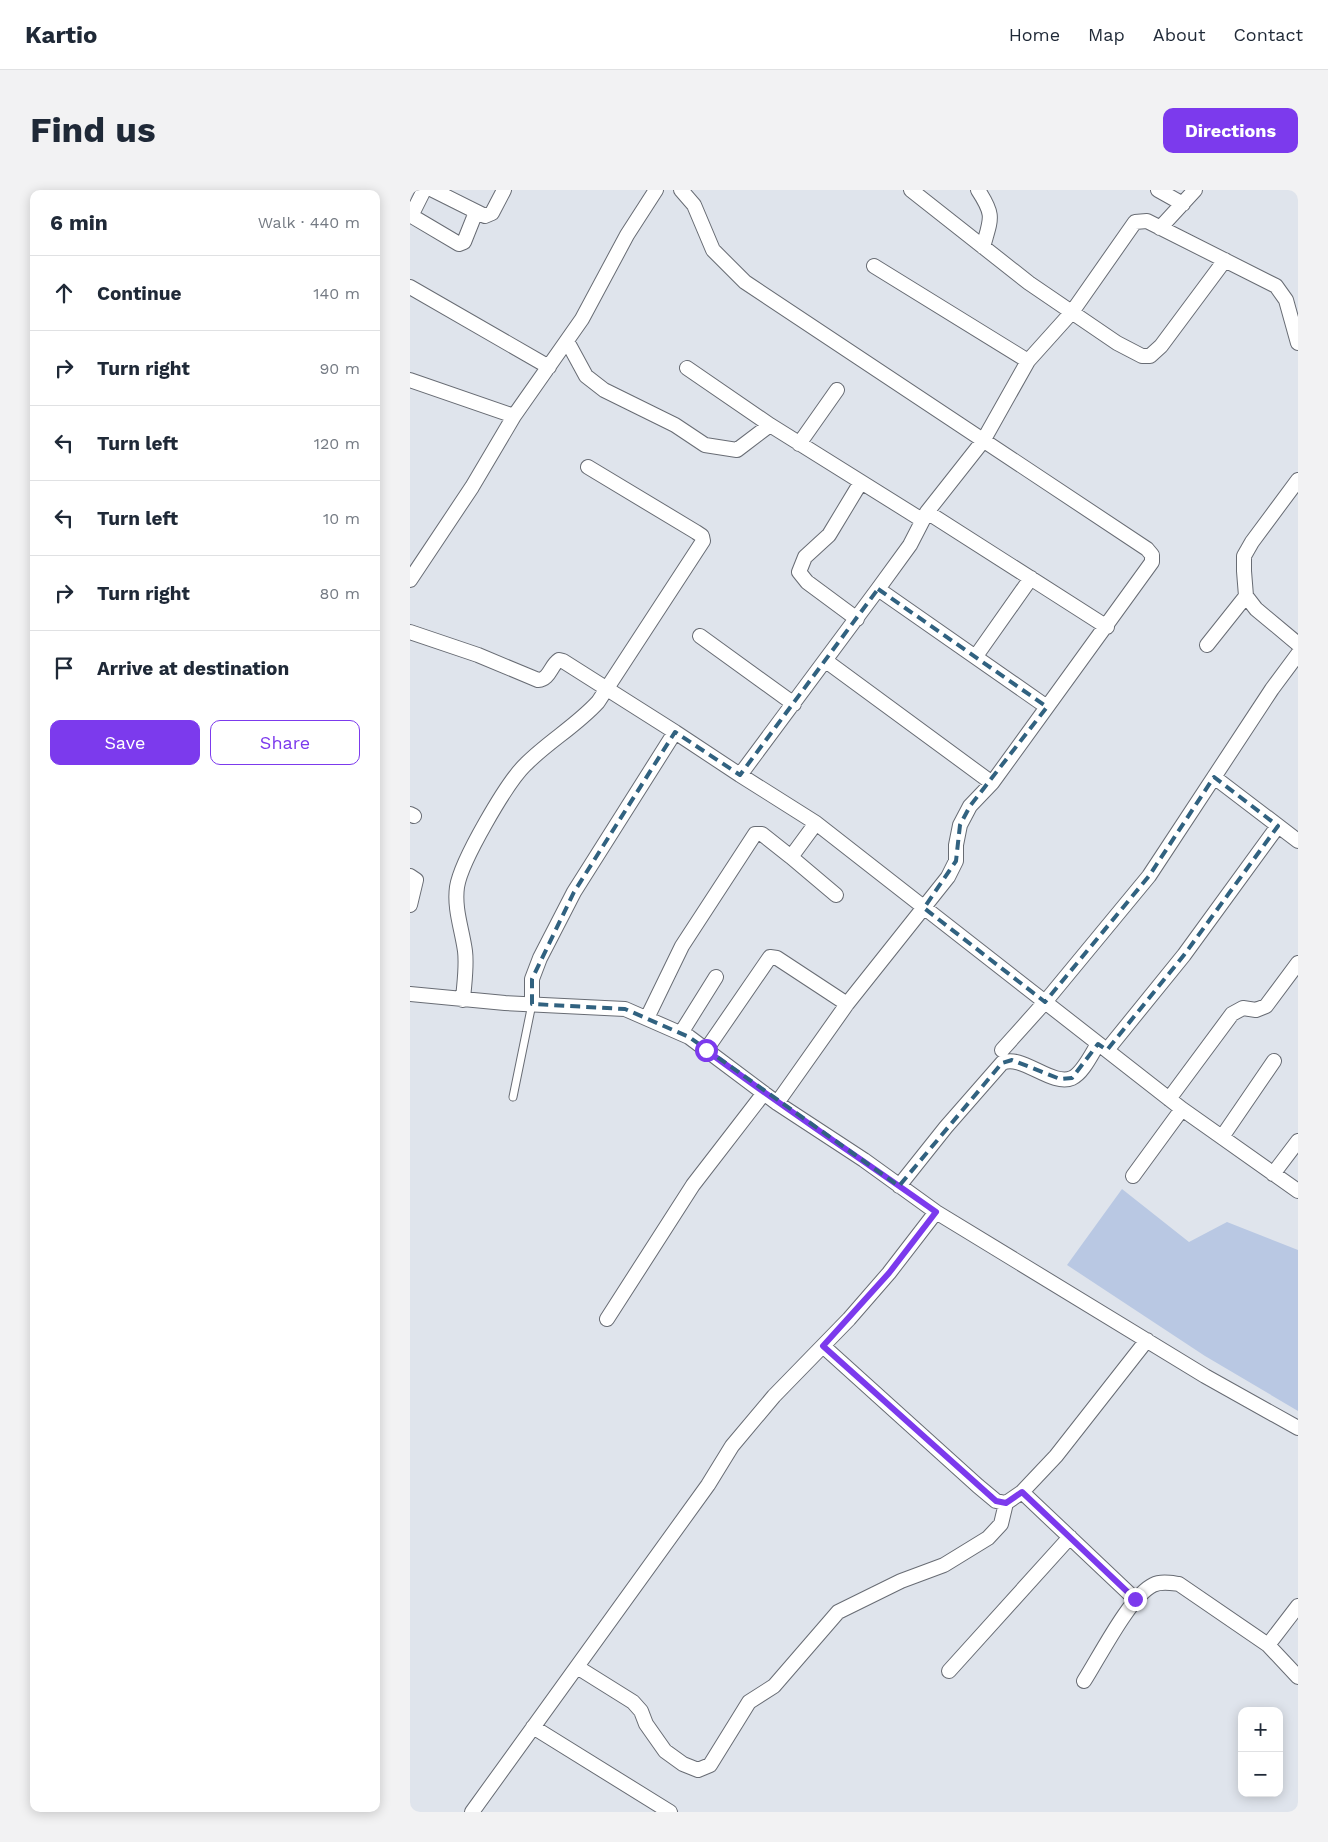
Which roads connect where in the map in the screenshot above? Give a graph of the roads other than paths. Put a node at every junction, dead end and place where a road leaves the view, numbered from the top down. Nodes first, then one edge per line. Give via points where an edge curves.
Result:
1 (424, 190) edge
2 (433, 190) edge
3 (504, 190) edge
4 (656, 190) edge
5 (681, 190) edge
6 (911, 190) edge
7 (978, 190) edge
8 (1158, 190) edge
9 (1195, 190) edge
10 (1183, 204) junction
11 (476, 212) junction
12 (411, 216) edge
13 (1160, 228) junction
14 (983, 247) junction
15 (1225, 260) junction
16 (874, 266) dead end
17 (410, 287) edge
18 (1072, 312) junction
19 (567, 341) junction
20 (1298, 343) edge
21 (1028, 361) junction
22 (548, 367) junction
23 (687, 368) dead end
24 (410, 380) edge
25 (837, 390) dead end
26 (514, 416) junction
27 (770, 425) junction
28 (982, 441) junction
29 (799, 444) junction
30 (588, 467) dead end
31 (1298, 480) edge
32 (862, 482) junction
33 (925, 516) junction
34 (1031, 578) junction
35 (410, 580) edge
36 (878, 589) junction
37 (1246, 596) junction
38 (857, 619) junction
39 (1107, 627) junction
40 (410, 632) edge
41 (700, 636) dead end
42 (1298, 644) edge
43 (1207, 646) dead end
44 (1298, 654) edge
45 (976, 656) junction
46 (826, 661) junction
47 (608, 687) junction
48 (794, 704) junction
49 (1047, 707) junction
50 (675, 732) junction
51 (740, 775) junction
52 (1214, 777) junction
53 (992, 783) junction
54 (816, 823) junction
55 (1278, 826) junction
56 (1298, 841) edge
57 (791, 857) junction
58 (410, 876) edge
59 (836, 895) dead end
60 (410, 905) edge
61 (924, 908) junction
62 (1298, 963) edge
63 (716, 977) dead end
64 (410, 994) edge
65 (463, 1000) junction
66 (1045, 1002) junction
67 (532, 1004) junction
68 (847, 1004) junction
69 (647, 1018) junction
70 (681, 1033) junction
71 (1102, 1047) junction
72 (706, 1050) junction
73 (1002, 1050) dead end
74 (1274, 1061) dead end
75 (764, 1093) junction
76 (513, 1097) dead end
77 (1170, 1100) junction
78 (777, 1103) junction
79 (1182, 1109) junction
80 (1222, 1136) junction
81 (1298, 1141) edge
82 (1273, 1174) junction
83 (1133, 1176) dead end
84 (899, 1186) junction
85 (1298, 1192) edge
86 (936, 1212) junction
87 (607, 1319) dead end
88 (1147, 1340) junction
89 (823, 1346) junction
90 (1298, 1428) edge
91 (1022, 1492) junction
92 (1006, 1503) junction
93 (1070, 1537) junction
94 (1135, 1599) junction
95 (1298, 1606) edge
96 (1268, 1645) junction
97 (576, 1667) junction
98 (949, 1671) dead end
99 (1298, 1676) edge
100 (1084, 1681) dead end
101 (533, 1727) junction
102 (472, 1812) edge
103 (670, 1812) edge

1 - 12 street
2 - 11 street
3 - 11 street via 489,216
4 - 19 street
5 - 28 street via 694,205 713,250 745,282
6 - 14 street
7 - 14 street via 991,212
8 - 10 street
9 - 10 street
10 - 13 street
11 - 12 street via 464,242 459,244
13 - 15 street
13 - 18 street via 1142,220 1135,222
14 - 18 street
15 - 18 street via 1161,346 1150,356 1142,356 1117,343
15 - 20 street via 1276,286 1286,300
16 - 21 street
17 - 22 street
18 - 21 street
19 - 22 street
19 - 27 street via 586,376 604,390 675,425 706,445 737,450
21 - 28 street
22 - 26 street
23 - 27 street
24 - 26 street
25 - 29 street
26 - 35 street via 472,487
27 - 29 street
28 - 33 street
28 - 39 street via 1152,555 1152,562
29 - 32 street
30 - 47 street via 696,532 703,541
31 - 37 street via 1244,556
32 - 33 street
32 - 38 street via 829,535 805,557 799,572 807,582
33 - 34 street
33 - 36 street via 910,544
34 - 39 street
34 - 45 street
36 - 38 street
36 - 45 street
37 - 42 street via 1256,609
37 - 43 street
38 - 46 street
39 - 49 street
40 - 47 street via 538,680 546,677 555,662 563,661
41 - 48 street
44 - 52 street
45 - 49 street
46 - 48 street
46 - 53 street
47 - 50 street
47 - 65 street via 584,718 516,774 463,869 456,903 466,968
48 - 51 street
49 - 53 street
50 - 51 street
50 - 67 street via 574,892 532,979
51 - 54 street
52 - 55 street
52 - 66 street via 1149,876
53 - 61 street via 970,806 960,825 956,860 948,877
54 - 57 street
54 - 61 street
55 - 56 street
55 - 71 street via 1184,955
57 - 59 street
57 - 69 street via 762,834 756,834 682,946
58 - 60 street via 416,880
61 - 66 street
61 - 68 street
62 - 77 street via 1266,1006 1256,1010 1243,1008 1232,1014
63 - 70 street
64 - 65 street
65 - 67 street
66 - 71 street
66 - 73 street
67 - 69 street via 625,1009
67 - 76 lane
68 - 72 street via 777,958 770,957
68 - 78 street
69 - 70 street
70 - 72 street
71 - 77 street
71 - 84 street via 1072,1078 1060,1079 1012,1060 1002,1062
72 - 75 street
74 - 80 street
75 - 78 street
75 - 87 street via 693,1185
77 - 79 street
78 - 84 street
79 - 80 street
79 - 83 street
80 - 82 street
81 - 82 street
82 - 85 street
84 - 86 street
86 - 88 street
86 - 89 street via 889,1273
88 - 90 street
88 - 91 street via 1056,1456
89 - 92 street via 978,1486 996,1501
89 - 97 street via 774,1396 732,1446 708,1485
91 - 92 street
91 - 93 street
92 - 97 street via 1001,1524 988,1538 944,1565 901,1581 838,1612 774,1686 749,1702 710,1765 698,1770 665,1751 646,1724 642,1711 633,1702
93 - 94 street
93 - 98 street
94 - 96 street via 1153,1584 1179,1584
94 - 100 street
95 - 96 street
96 - 99 street
97 - 101 street
101 - 102 street
101 - 103 street

